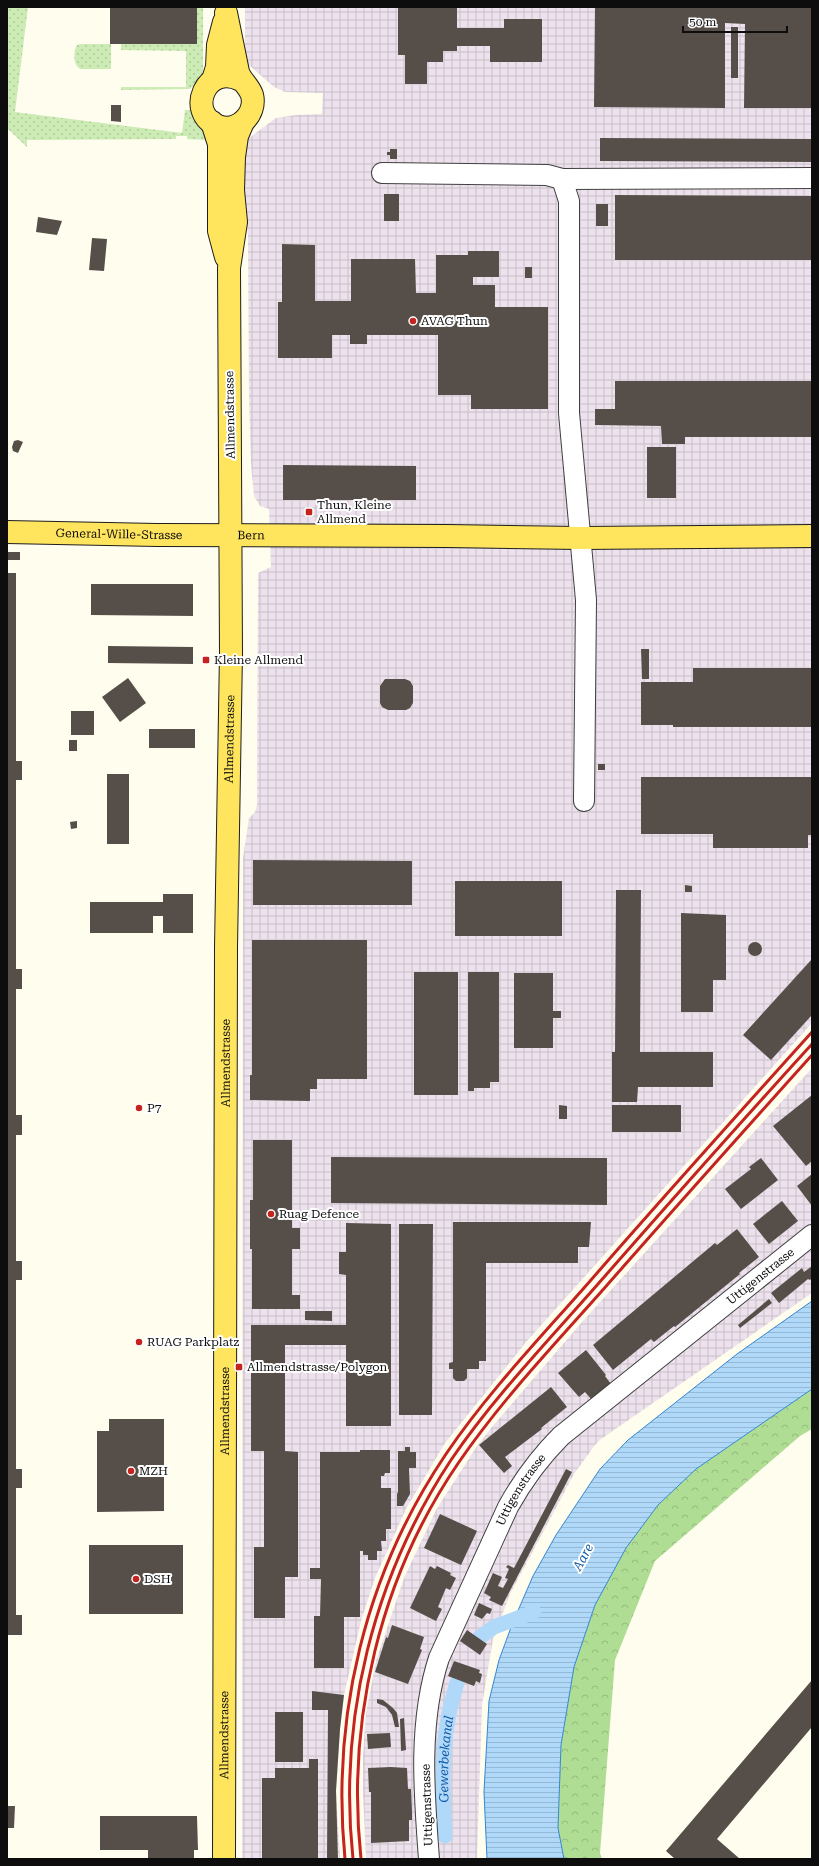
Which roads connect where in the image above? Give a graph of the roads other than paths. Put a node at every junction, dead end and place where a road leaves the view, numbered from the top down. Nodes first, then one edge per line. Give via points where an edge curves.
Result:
1 (226, 10) edge
2 (213, 80) junction
3 (241, 80) junction
4 (212, 122) junction
5 (243, 122) junction
6 (227, 144) junction
7 (382, 173) dead end
8 (812, 178) edge
9 (562, 179) junction
10 (7, 532) edge
11 (230, 536) junction
12 (812, 536) edge
13 (580, 538) junction
14 (584, 801) dead end
15 (812, 1235) edge
16 (224, 1859) edge
17 (429, 1859) edge

1 - 2 main road
1 - 3 main road via 235,63
2 - 3 main road via 230,76
2 - 4 main road via 204,90 201,102 206,117
3 - 5 main road via 249,89 253,101 250,114
4 - 5 main road via 228,127
4 - 6 main road, Allmendstrasse
5 - 6 main road, Allmendstrasse
6 - 11 main road, Allmendstrasse via 226,190 236,222 229,268
7 - 9 street via 547,175
8 - 9 street
9 - 13 street via 569,201 569,413
10 - 11 main road, General-Wille-Strasse
11 - 13 main road, Bern
11 - 16 main road, Allmendstrasse via 226,948
12 - 13 main road, Bern
13 - 14 street via 586,600
15 - 17 street, Uttigenstrasse via 561,1436 534,1464 521,1484 504,1514 433,1675 426,1742

